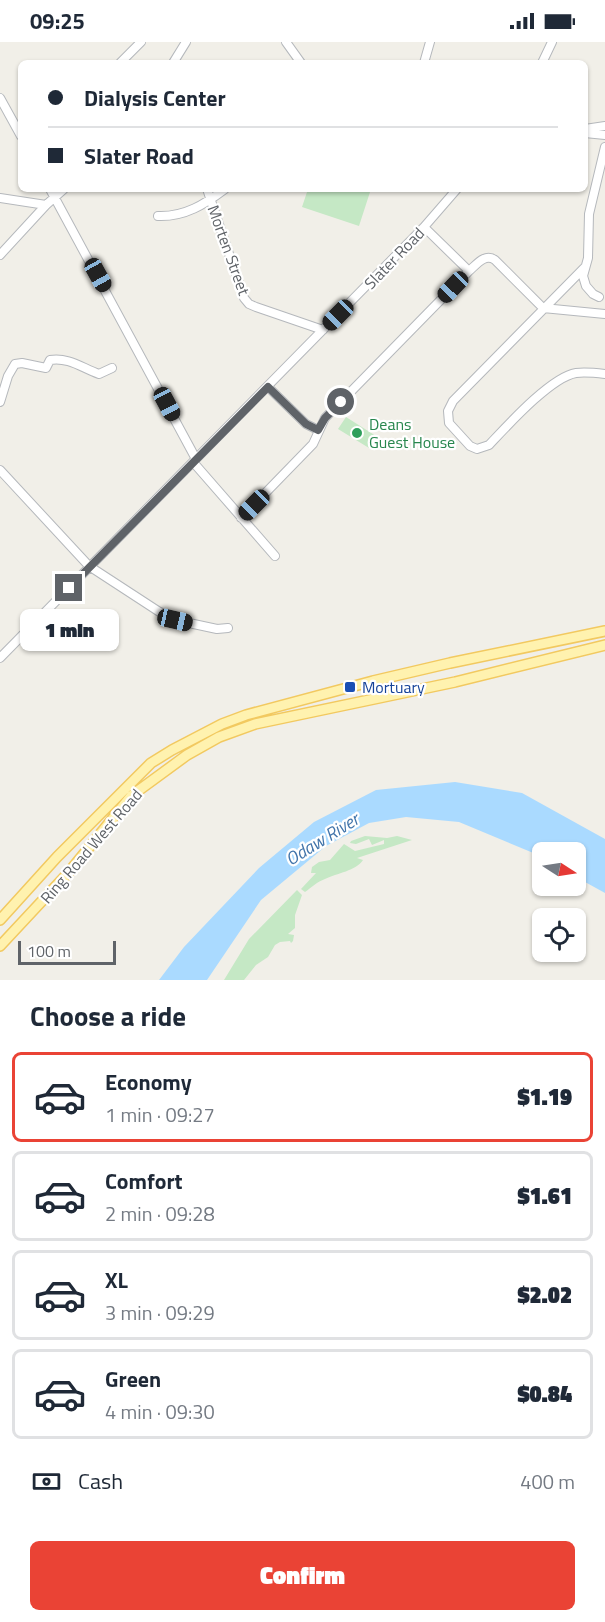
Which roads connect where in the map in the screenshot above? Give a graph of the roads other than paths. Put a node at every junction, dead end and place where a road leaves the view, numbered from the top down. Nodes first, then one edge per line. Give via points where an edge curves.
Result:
1 (141, 42) edge
2 (186, 42) edge
3 (286, 42) edge
4 (430, 42) edge
5 (552, 42) edge
6 (123, 60) edge
7 (175, 60) edge
8 (299, 60) edge
9 (425, 60) edge
10 (543, 60) edge
11 (0, 98) edge
12 (605, 126) edge
13 (588, 130) edge
14 (18, 131) edge
15 (588, 132) edge
16 (605, 135) edge
17 (605, 147) edge
18 (52, 192) edge
19 (61, 192) edge
20 (208, 192) edge
21 (221, 192) edge
22 (454, 192) edge
23 (0, 198) edge
24 (55, 198) junction
25 (211, 200) junction
26 (46, 205) junction
27 (159, 216) dead end
28 (424, 227) junction
29 (0, 255) edge
30 (584, 268) junction
31 (469, 271) junction
32 (599, 297) dead end
33 (543, 308) junction
34 (605, 314) edge
35 (323, 330) junction
36 (112, 368) dead end
37 (605, 374) edge
38 (268, 387) junction
39 (0, 402) edge
40 (318, 430) junction
41 (195, 460) junction
42 (0, 470) edge
43 (241, 518) junction
44 (274, 556) dead end
45 (89, 566) junction
46 (228, 628) dead end
47 (605, 632) edge
48 (605, 645) edge
49 (0, 658) edge
50 (450, 663) junction
51 (455, 682) junction
52 (0, 920) edge
53 (0, 946) edge

1 - 6 street
2 - 7 street
3 - 8 street
4 - 9 street
5 - 10 street
11 - 14 street
12 - 13 street
15 - 16 street
17 - 30 street via 589,214 588,258
18 - 24 street
19 - 24 street
20 - 25 street, Morten Street
21 - 25 street
22 - 28 street, Slater Road
23 - 26 street
24 - 26 street
24 - 41 street
25 - 27 street via 185,213
25 - 35 street, Morten Street via 249,304
26 - 29 street
28 - 31 street
28 - 35 street, Slater Road
30 - 32 street via 586,286
30 - 33 street
31 - 33 street via 491,257
31 - 40 street via 325,418
33 - 34 street
33 - 37 street via 450,406 448,423 470,446 489,445 564,376
35 - 38 street, Slater Road
36 - 39 street via 99,374 58,359 50,360 46,368 15,364
38 - 40 street via 306,424
38 - 41 street, Slater Road
40 - 43 street via 313,444
41 - 43 street
41 - 45 street, Slater Road
42 - 45 street
43 - 44 street
45 - 46 street via 175,620
45 - 49 street, Slater Road
47 - 50 main road, Ring Road West Road
48 - 51 main road, Ring Road West Road
50 - 51 main road
50 - 52 main road, Ring Road West Road via 246,715 172,750 151,763 93,820
51 - 53 main road, Ring Road West Road via 255,724 201,746 131,796 69,872

